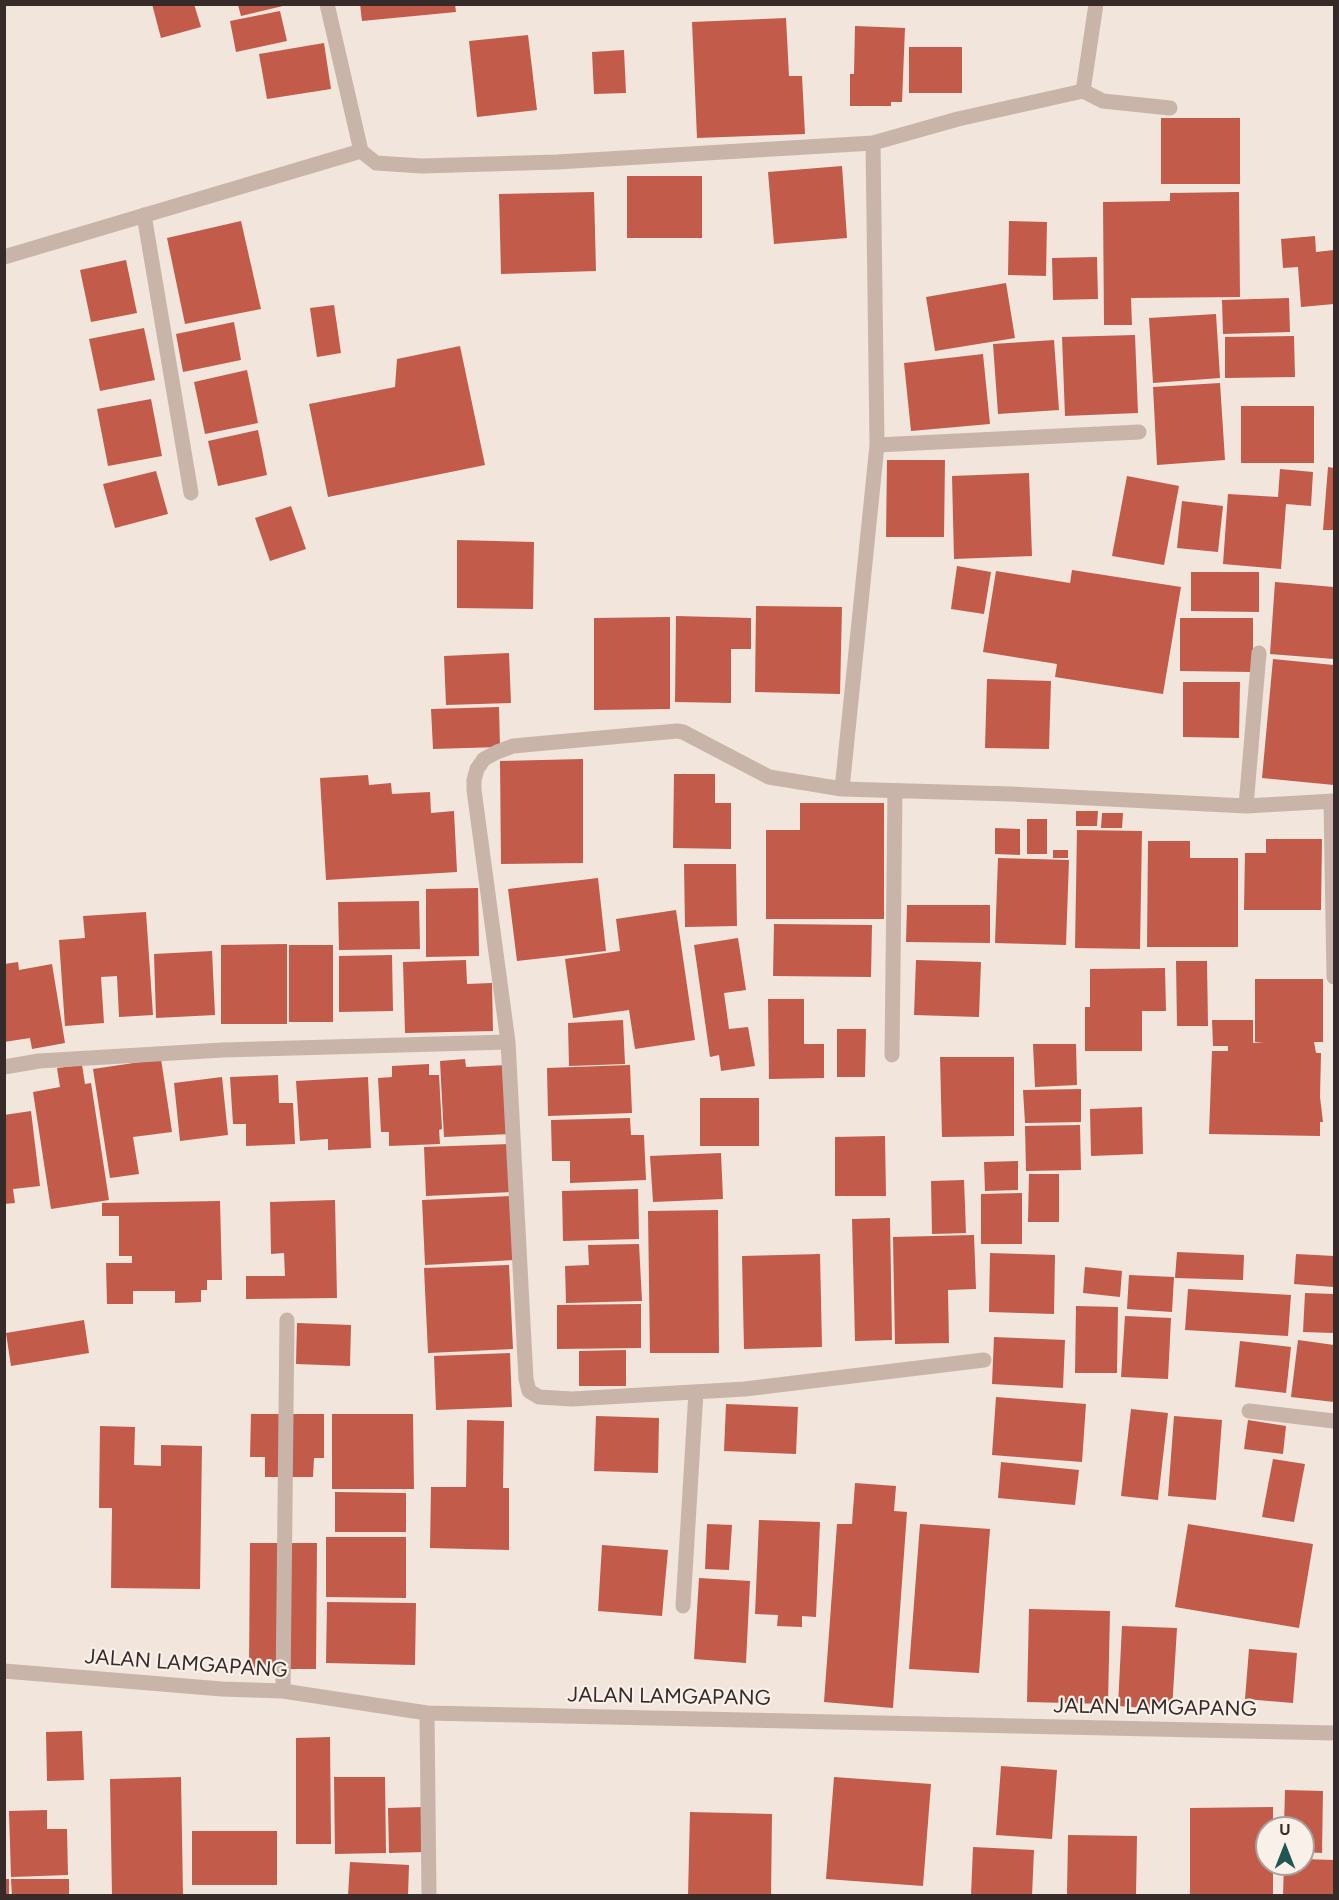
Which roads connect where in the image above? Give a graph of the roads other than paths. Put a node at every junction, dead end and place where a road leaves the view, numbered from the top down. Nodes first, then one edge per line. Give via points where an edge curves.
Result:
1 (327, 4) edge
2 (1096, 4) edge
3 (1083, 91) junction
4 (1170, 108) dead end
5 (873, 142) junction
6 (361, 151) junction
7 (144, 215) junction
8 (4, 257) edge
9 (1139, 432) dead end
10 (877, 445) junction
11 (191, 493) dead end
12 (1260, 653) dead end
13 (842, 789) junction
14 (895, 791) junction
15 (1333, 801) edge
16 (1246, 806) junction
17 (1335, 876) edge
18 (1335, 977) edge
19 (508, 1042) junction
20 (892, 1055) dead end
21 (4, 1067) edge
22 (287, 1320) dead end
23 (984, 1360) dead end
24 (696, 1392) junction
25 (1249, 1411) dead end
26 (1335, 1420) edge
27 (683, 1606) dead end
28 (4, 1671) edge
29 (283, 1691) junction
30 (427, 1713) junction
31 (1335, 1733) edge
32 (429, 1896) edge

1 - 6 street
2 - 3 street
3 - 4 street via 1103,101
3 - 5 street
5 - 6 street via 557,162 422,166 376,163
5 - 10 street
6 - 7 street
7 - 8 street
7 - 11 street
9 - 10 street
10 - 13 street
12 - 16 street
13 - 14 street
13 - 19 street via 769,777 677,730 513,746 484,759 475,775 474,790
14 - 16 street
14 - 20 street
15 - 16 street
15 - 17 street
15 - 18 street
19 - 21 street via 223,1050 39,1061
19 - 24 street via 529,1391 539,1397 572,1399
22 - 29 street
23 - 24 street
24 - 27 street
25 - 26 street
28 - 29 street, JALAN LAMGAPANG
29 - 30 street, JALAN LAMGAPANG
30 - 31 street, JALAN LAMGAPANG
30 - 32 street

